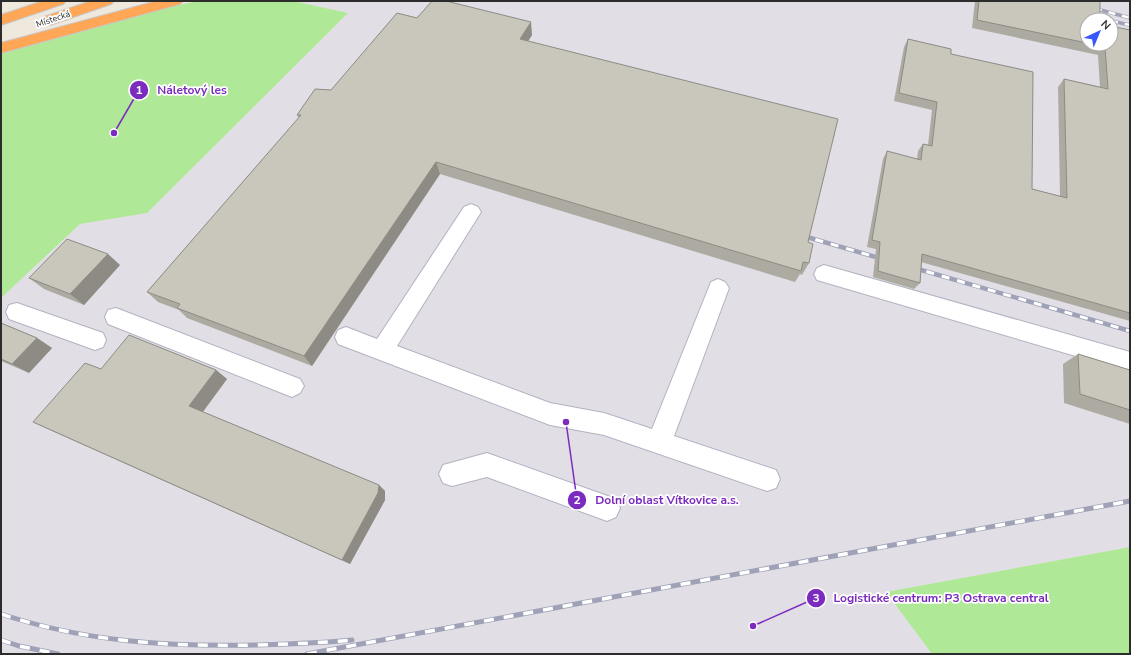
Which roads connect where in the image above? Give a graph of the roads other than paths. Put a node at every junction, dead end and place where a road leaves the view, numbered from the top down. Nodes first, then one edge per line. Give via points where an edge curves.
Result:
1 (20, 1) edge
2 (58, 1) edge
3 (106, 1) edge
4 (175, 1) edge
5 (1, 9) edge
6 (1, 20) edge
7 (1, 36) edge
8 (1, 48) edge
9 (471, 212) dead end
10 (824, 274) dead end
11 (718, 288) dead end
12 (17, 312) dead end
13 (116, 316) dead end
14 (346, 337) dead end
15 (95, 340) dead end
16 (382, 350) junction
17 (1130, 362) edge
18 (292, 386) dead end
19 (659, 443) junction
20 (452, 474) dead end
21 (767, 479) dead end
22 (607, 508) dead end

1 - 5 highway
2 - 6 highway, Místecká
3 - 7 highway, Místecká
4 - 8 highway
9 - 16 lane
10 - 17 lane
11 - 19 lane
12 - 15 lane
13 - 18 lane
14 - 16 lane
16 - 19 lane via 550,414 604,424
19 - 21 lane
20 - 22 lane via 487,465

